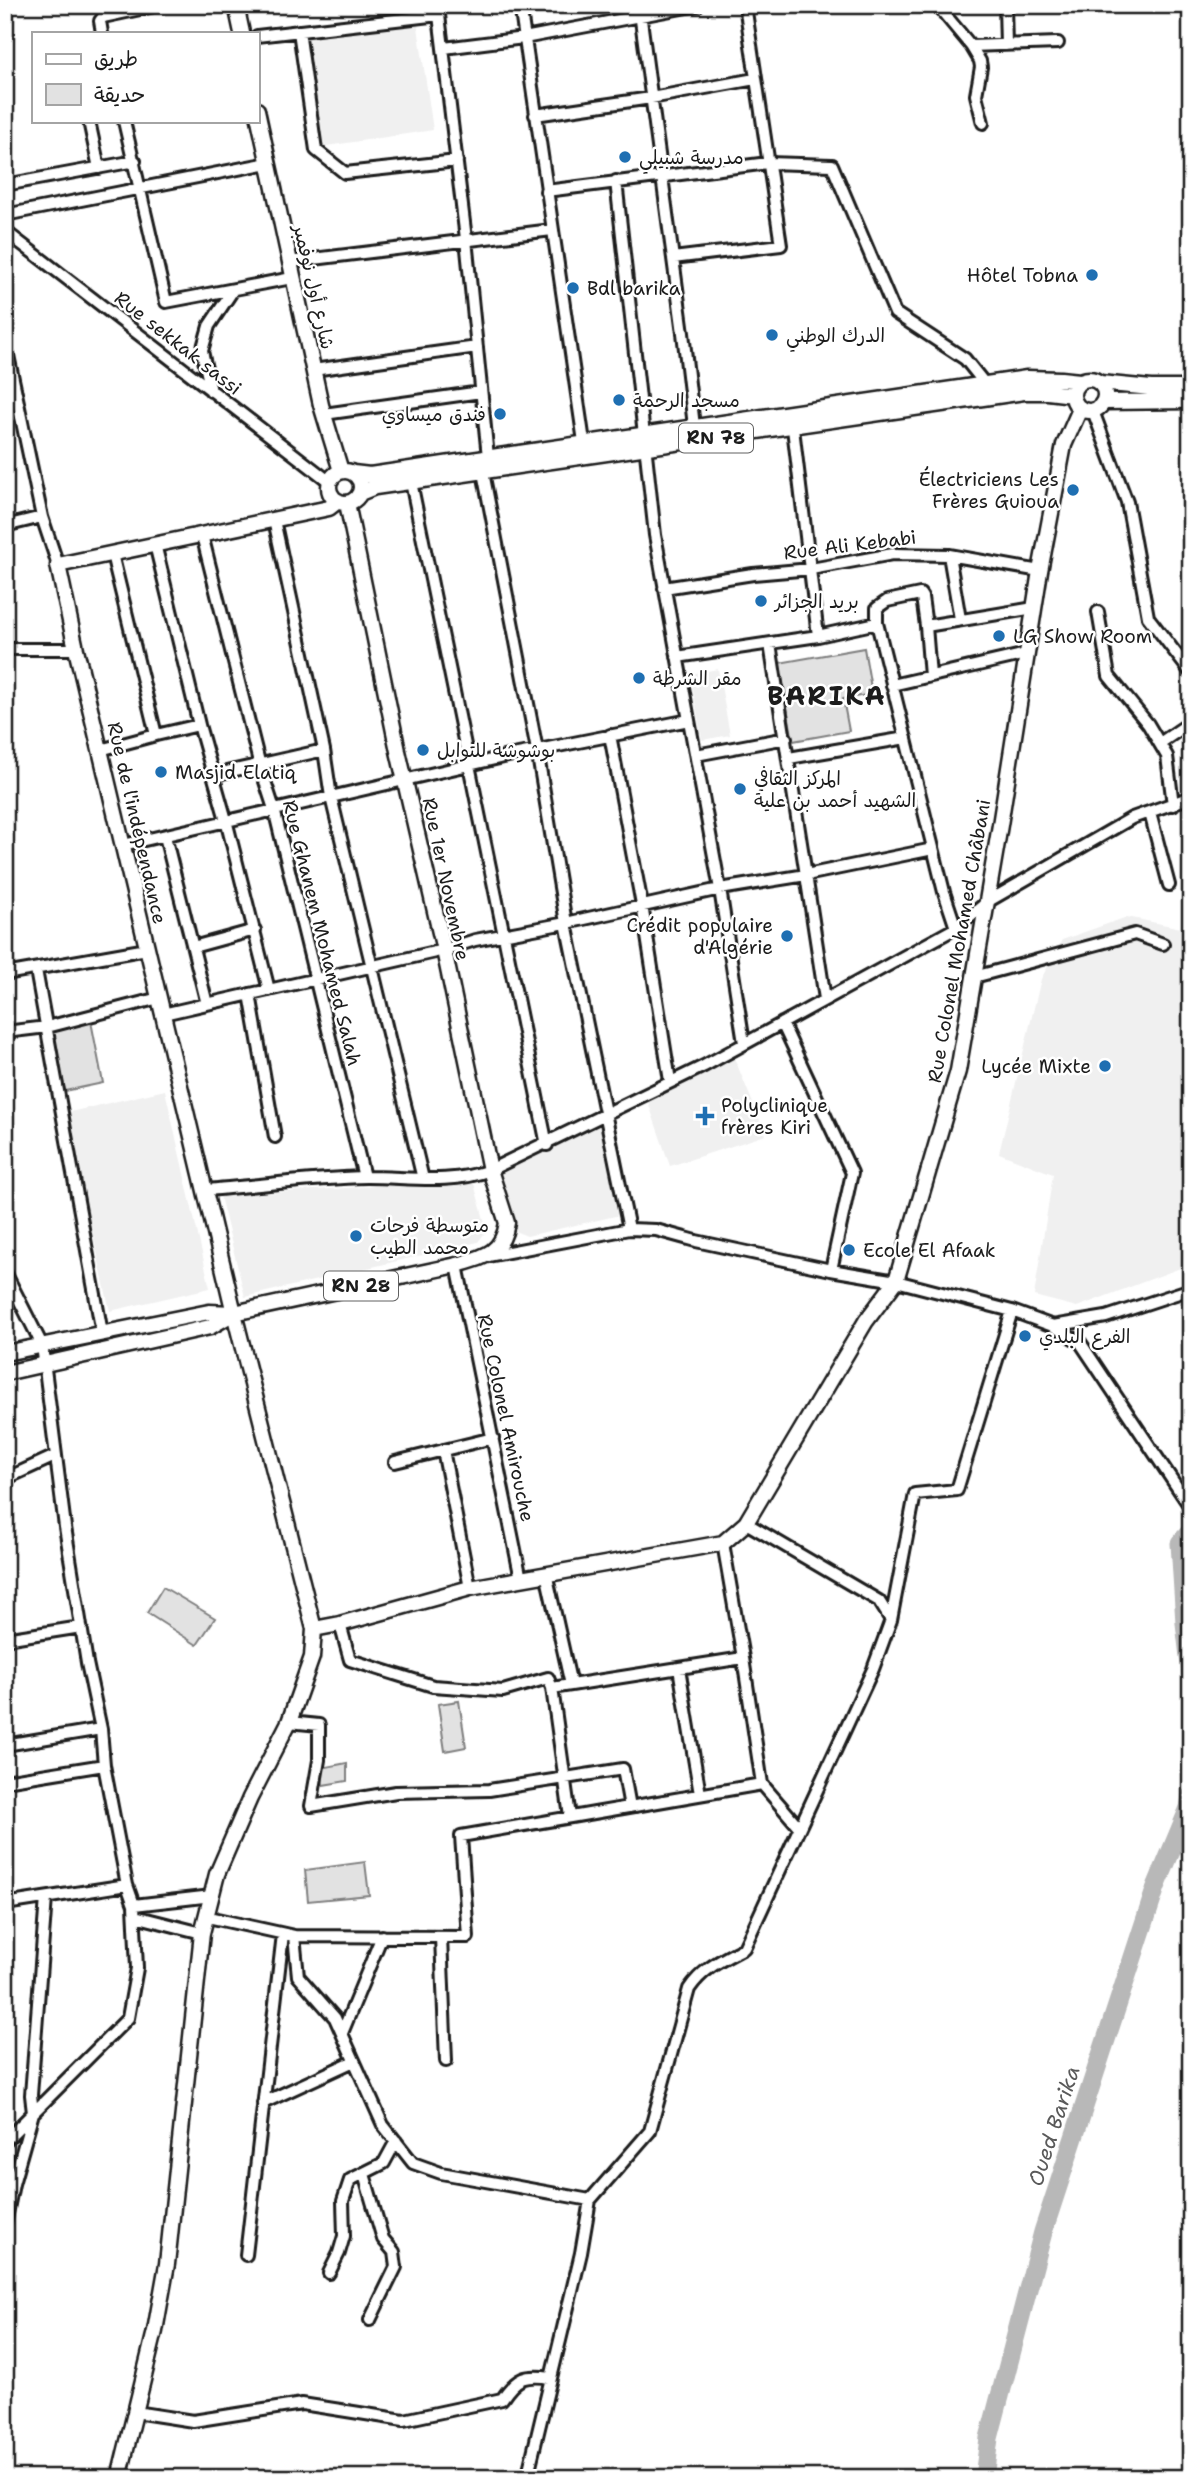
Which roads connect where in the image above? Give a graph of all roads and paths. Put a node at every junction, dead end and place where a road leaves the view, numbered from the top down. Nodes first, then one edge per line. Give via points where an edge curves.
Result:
1 (159, 5) edge
2 (236, 5) edge
3 (520, 5) edge
4 (698, 5) edge
5 (745, 5) edge
6 (937, 5) edge
7 (1005, 5) edge
8 (108, 10) edge
9 (439, 10) edge
10 (640, 11) edge
11 (299, 31) junction
12 (102, 32) edge
13 (242, 32) edge
14 (259, 36) edge
15 (524, 38) junction
16 (1058, 43) dead end
17 (1006, 45) junction
18 (971, 46) junction
19 (444, 48) junction
20 (755, 79) junction
21 (651, 98) junction
22 (535, 115) junction
23 (259, 120) edge
24 (89, 122) edge
25 (124, 122) edge
26 (983, 123) dead end
27 (135, 161) junction
28 (457, 161) junction
29 (268, 163) junction
30 (768, 163) junction
31 (99, 168) junction
32 (662, 176) junction
33 (616, 181) junction
34 (5, 185) edge
35 (141, 189) junction
36 (546, 191) junction
37 (5, 215) edge
38 (552, 230) junction
39 (5, 231) edge
40 (466, 239) junction
41 (673, 258) junction
42 (289, 262) junction
43 (292, 278) junction
44 (233, 290) junction
45 (5, 341) edge
46 (477, 347) junction
47 (313, 370) junction
48 (1080, 382) junction
49 (1100, 383) junction
50 (985, 384) junction
51 (1191, 388) edge
52 (211, 391) junction
53 (481, 393) junction
54 (1073, 395) junction
55 (1191, 401) edge
56 (1092, 407) junction
57 (324, 414) junction
58 (792, 419) junction
59 (694, 426) junction
60 (645, 433) junction
61 (584, 442) junction
62 (647, 449) junction
63 (486, 464) junction
64 (347, 472) junction
65 (330, 482) junction
66 (411, 482) junction
67 (360, 493) junction
68 (342, 502) junction
69 (42, 517) junction
70 (274, 520) junction
71 (5, 526) edge
72 (202, 535) junction
73 (155, 544) junction
74 (112, 554) junction
75 (949, 555) junction
76 (58, 565) junction
77 (811, 569) junction
78 (1040, 571) junction
79 (664, 588) junction
80 (1034, 608) junction
81 (1098, 612) dead end
82 (960, 619) junction
83 (877, 623) junction
84 (926, 626) junction
85 (818, 636) junction
86 (770, 644) junction
87 (5, 649) edge
88 (76, 649) junction
89 (1026, 654) junction
90 (677, 657) junction
91 (1191, 673) edge
92 (930, 676) junction
93 (892, 685) junction
94 (689, 720) junction
95 (1191, 722) edge
96 (199, 725) junction
97 (610, 735) junction
98 (156, 736) junction
99 (786, 738) junction
100 (906, 738) junction
101 (1160, 743) junction
102 (100, 750) junction
103 (324, 750) junction
104 (537, 750) junction
105 (696, 755) junction
106 (789, 758) junction
107 (260, 766) junction
108 (470, 766) junction
109 (213, 775) junction
110 (404, 779) junction
111 (331, 797) junction
112 (1191, 797) edge
113 (1173, 805) junction
114 (274, 808) junction
115 (1150, 813) junction
116 (226, 820) junction
117 (165, 836) junction
118 (122, 845) junction
119 (933, 849) junction
120 (806, 875) junction
121 (1169, 885) dead end
122 (720, 889) junction
123 (987, 902) junction
124 (642, 905) junction
125 (566, 923) junction
126 (956, 928) junction
127 (254, 930) junction
128 (504, 935) junction
129 (1163, 944) dead end
130 (193, 947) junction
131 (148, 949) junction
132 (444, 950) junction
133 (371, 966) junction
134 (36, 970) junction
135 (5, 974) edge
136 (974, 977) junction
137 (314, 979) junction
138 (269, 990) junction
139 (250, 994) junction
140 (159, 998) junction
141 (825, 999) junction
142 (207, 1004) junction
143 (163, 1014) junction
144 (782, 1023) junction
145 (47, 1027) junction
146 (5, 1032) edge
147 (744, 1043) junction
148 (670, 1081) junction
149 (606, 1113) junction
150 (275, 1137) dead end
151 (547, 1144) junction
152 (490, 1170) junction
153 (364, 1177) junction
154 (423, 1178) junction
155 (205, 1190) junction
156 (629, 1229) junction
157 (488, 1256) junction
158 (457, 1265) junction
159 (831, 1270) junction
160 (5, 1272) edge
161 (896, 1281) junction
162 (1191, 1289) edge
163 (1012, 1311) junction
164 (234, 1313) junction
165 (1053, 1326) junction
166 (102, 1333) junction
167 (42, 1345) junction
168 (5, 1353) edge
169 (43, 1365) junction
170 (5, 1373) edge
171 (493, 1438) junction
172 (443, 1450) junction
173 (55, 1456) junction
174 (395, 1462) dead end
175 (5, 1479) edge
176 (1191, 1508) edge
177 (747, 1522) junction
178 (723, 1543) junction
179 (546, 1573) junction
180 (521, 1579) junction
181 (470, 1587) junction
182 (891, 1620) junction
183 (340, 1624) junction
184 (81, 1627) junction
185 (314, 1629) junction
186 (5, 1639) edge
187 (744, 1658) junction
188 (679, 1668) junction
189 (571, 1685) junction
190 (552, 1688) junction
191 (289, 1722) junction
192 (101, 1729) junction
193 (5, 1745) edge
194 (104, 1765) junction
195 (566, 1778) junction
196 (5, 1781) edge
197 (762, 1784) junction
198 (700, 1794) junction
199 (630, 1807) junction
200 (570, 1817) junction
201 (799, 1827) junction
202 (127, 1885) junction
203 (212, 1896) junction
204 (46, 1898) junction
205 (5, 1904) edge
206 (135, 1910) junction
207 (208, 1917) junction
208 (202, 1933) junction
209 (288, 1935) junction
210 (382, 1936) junction
211 (441, 1937) junction
212 (342, 2033) junction
213 (354, 2061) junction
214 (446, 2061) dead end
215 (263, 2103) junction
216 (33, 2113) junction
217 (5, 2141) edge
218 (396, 2141) junction
219 (364, 2174) junction
220 (590, 2200) junction
221 (5, 2224) edge
222 (246, 2255) dead end
223 (328, 2273) dead end
224 (370, 2320) dead end
225 (551, 2378) junction
226 (135, 2412) junction
227 (120, 2478) edge
228 (527, 2478) edge

1 - 8 street
2 - 13 main road
3 - 15 street
4 - 10 street
5 - 20 street
6 - 18 street
7 - 17 street
8 - 12 street via 100,21
9 - 11 street
9 - 19 street
10 - 15 street
10 - 21 street
11 - 14 street
11 - 28 street via 316,150 345,173
15 - 19 street
15 - 22 street
16 - 17 street
17 - 18 street
18 - 26 street via 981,67 976,95
19 - 28 street
20 - 21 street
20 - 30 street
21 - 22 street
21 - 32 street
22 - 36 street
23 - 29 main road, شارع أول نوفمبر
24 - 31 street
25 - 27 street
27 - 31 street
27 - 35 street
28 - 40 street
29 - 35 street
29 - 42 main road, شارع أول نوفمبر
30 - 32 street
30 - 41 street via 781,245
30 - 50 street via 832,165 895,313 965,359
31 - 34 street
32 - 33 street
32 - 41 street
33 - 36 street
33 - 60 street
35 - 37 street
35 - 44 street via 166,302
36 - 38 street
38 - 40 street
38 - 61 street
39 - 52 street, Rue sekkak sassi
40 - 42 street
40 - 46 street
41 - 59 street
42 - 43 main road, شارع أول نوفمبر
43 - 44 street
43 - 47 main road, شارع أول نوفمبر
44 - 52 street via 209,326 202,351
45 - 69 street, Rue de l'indépendance
46 - 47 street
46 - 53 street
47 - 57 main road, شارع أول نوفمبر
48 - 49 main road
48 - 50 main road via 1027,378
48 - 54 main road
49 - 51 main road
49 - 56 main road via 1105,392
50 - 58 main road
52 - 65 street, Rue sekkak sassi
53 - 57 street
53 - 63 street
54 - 56 main road via 1075,403
54 - 58 main road, RN 78 via 1024,392
55 - 56 main road
56 - 78 main road, Rue Colonel Mohamed Châbani via 1064,445
56 - 91 street via 1127,502 1148,617
57 - 64 main road, شارع أول نوفمبر
58 - 59 main road
58 - 62 main road, RN 78
58 - 77 street
59 - 60 main road
60 - 61 main road
60 - 62 street
61 - 63 main road
62 - 63 main road, RN 78
62 - 79 street
63 - 64 main road via 370,475
63 - 66 main road, RN 78
63 - 104 street
64 - 65 main road via 334,475
64 - 67 main road via 360,482
65 - 68 main road via 330,493
66 - 67 main road, RN 78
66 - 108 street
67 - 68 main road via 355,500
68 - 70 main road
68 - 110 main road, Rue 1er Novembre
69 - 71 street
69 - 76 street, Rue de l'indépendance
70 - 72 main road
70 - 103 street
72 - 73 main road
72 - 107 street, Rue Ghanem Mohamed Salah
73 - 74 main road
73 - 96 street
74 - 76 main road
74 - 98 street
75 - 77 street, Rue Ali Kebabi via 893,554
75 - 78 street, Rue Ali Kebabi
75 - 82 street
76 - 88 main road, Rue de l'indépendance
77 - 79 street, Rue Ali Kebabi
77 - 85 street
78 - 80 main road, Rue Colonel Mohamed Châbani
79 - 90 street
80 - 82 street
80 - 89 main road, Rue Colonel Mohamed Châbani
81 - 101 street via 1109,676
82 - 84 street
83 - 84 street via 877,608 882,603 920,594
83 - 85 street
83 - 93 street
84 - 92 street
85 - 86 street
86 - 90 street
86 - 99 street
87 - 88 street
88 - 102 main road, Rue de l'indépendance
89 - 92 street
89 - 123 main road, Rue Colonel Mohamed Châbani
90 - 94 street
92 - 93 street
93 - 100 street
94 - 97 street
94 - 105 street
95 - 101 street
96 - 98 street
96 - 109 street
97 - 104 street
97 - 124 street
98 - 102 street
99 - 105 street
99 - 106 street
100 - 106 street
100 - 119 street
101 - 113 street via 1167,756
102 - 118 main road, Rue de l'indépendance
103 - 107 street
103 - 111 street
104 - 108 street
104 - 125 street
105 - 122 street
106 - 120 street
107 - 109 street
107 - 114 street, Rue Ghanem Mohamed Salah
108 - 110 street
108 - 128 street
109 - 116 street
110 - 111 street
110 - 132 main road, Rue 1er Novembre
111 - 114 street
111 - 133 street
112 - 113 street
113 - 115 street
114 - 116 street
114 - 137 street, Rue Ghanem Mohamed Salah
115 - 121 street
115 - 123 street via 1132,818
116 - 117 street
116 - 127 street
117 - 118 street
117 - 130 street
118 - 131 main road, Rue de l'indépendance
119 - 120 street
119 - 126 street
120 - 122 street
120 - 141 street
122 - 124 street
122 - 147 street
123 - 126 street
123 - 136 main road, Rue Colonel Mohamed Châbani
124 - 125 street
124 - 148 street
125 - 128 street
125 - 149 street
126 - 141 street
127 - 130 street
127 - 138 street
128 - 132 street
128 - 151 street
129 - 136 street via 1135,934
130 - 142 street
131 - 134 street
131 - 140 main road, Rue de l'indépendance
132 - 133 street
132 - 152 main road, Rue 1er Novembre
133 - 137 street
133 - 154 street
134 - 135 street
134 - 145 street
136 - 161 main road, Rue Colonel Mohamed Châbani via 958,1071
137 - 138 street
137 - 153 street, Rue Ghanem Mohamed Salah
138 - 139 street
139 - 142 street
139 - 150 street
140 - 143 main road, Rue de l'indépendance
140 - 145 street
141 - 144 street
142 - 143 street
143 - 155 main road, Rue de l'indépendance
144 - 147 street
144 - 159 street via 852,1173
145 - 146 street
145 - 166 street
147 - 148 street
148 - 149 street
149 - 151 street
149 - 156 street
151 - 152 street
152 - 154 street via 472,1177
152 - 157 main road, Rue 1er Novembre via 507,1223 500,1244
153 - 154 street
153 - 155 street
155 - 164 main road, Rue de l'indépendance
156 - 157 street
156 - 159 street via 656,1230
157 - 158 main road, RN 28
158 - 164 main road, RN 28
158 - 171 street, Rue Colonel Amirouche
159 - 161 street
160 - 167 street
161 - 163 street
161 - 177 main road, Rue Colonel Mohamed Châbani via 866,1321
162 - 165 street via 1106,1317
163 - 165 street
163 - 182 street via 957,1490 915,1494
164 - 166 main road, RN 28 via 209,1312
164 - 169 main road, RN 28 via 210,1327
164 - 185 main road, Rue de l'indépendance
165 - 176 street via 1080,1342
166 - 167 main road, RN 28
167 - 168 main road, RN 28
167 - 169 street
169 - 170 main road, RN 28
169 - 173 street
171 - 172 street
171 - 180 street, Rue Colonel Amirouche
172 - 174 street
172 - 181 street
173 - 175 street
173 - 184 street
177 - 178 main road, Rue Colonel Mohamed Châbani
177 - 182 street via 879,1601
178 - 179 main road
178 - 187 street
179 - 180 main road
179 - 189 street
180 - 181 main road
181 - 183 main road
182 - 201 street via 873,1670
183 - 185 main road
183 - 190 street via 350,1660 433,1686 503,1691 548,1678
184 - 186 street
184 - 192 street
185 - 191 main road via 312,1657
187 - 188 street
187 - 197 street
188 - 189 street
188 - 198 street
189 - 190 street
190 - 195 street
191 - 195 street via 319,1725 310,1806 396,1793 489,1790
191 - 203 main road via 250,1798
192 - 193 street
192 - 194 street
194 - 196 street
194 - 202 street
195 - 199 street via 623,1769
195 - 200 street
197 - 198 street
197 - 201 street
198 - 199 street
199 - 200 street
200 - 211 street via 461,1836 468,1937
201 - 220 street via 744,1948 709,1967 689,1989 650,2130
202 - 204 street
202 - 206 street
203 - 206 street
203 - 207 main road
204 - 205 street
204 - 216 street
206 - 208 street
206 - 216 street via 137,1968 128,2018
207 - 208 main road
207 - 209 street
208 - 226 main road via 167,2264
209 - 210 street
209 - 212 street via 298,1976 335,2018
209 - 215 street
210 - 211 street
210 - 212 street
211 - 214 street
212 - 213 street
213 - 215 street
213 - 218 street via 383,2125
215 - 222 street
216 - 217 street
216 - 221 street
218 - 219 street via 384,2163
218 - 220 street via 413,2163 441,2173
219 - 223 street via 350,2180 343,2201 344,2236
219 - 224 street via 396,2267
220 - 225 street via 582,2253
225 - 226 street via 526,2376 513,2383 502,2399 404,2420 302,2404 193,2421
225 - 228 street
226 - 227 main road

